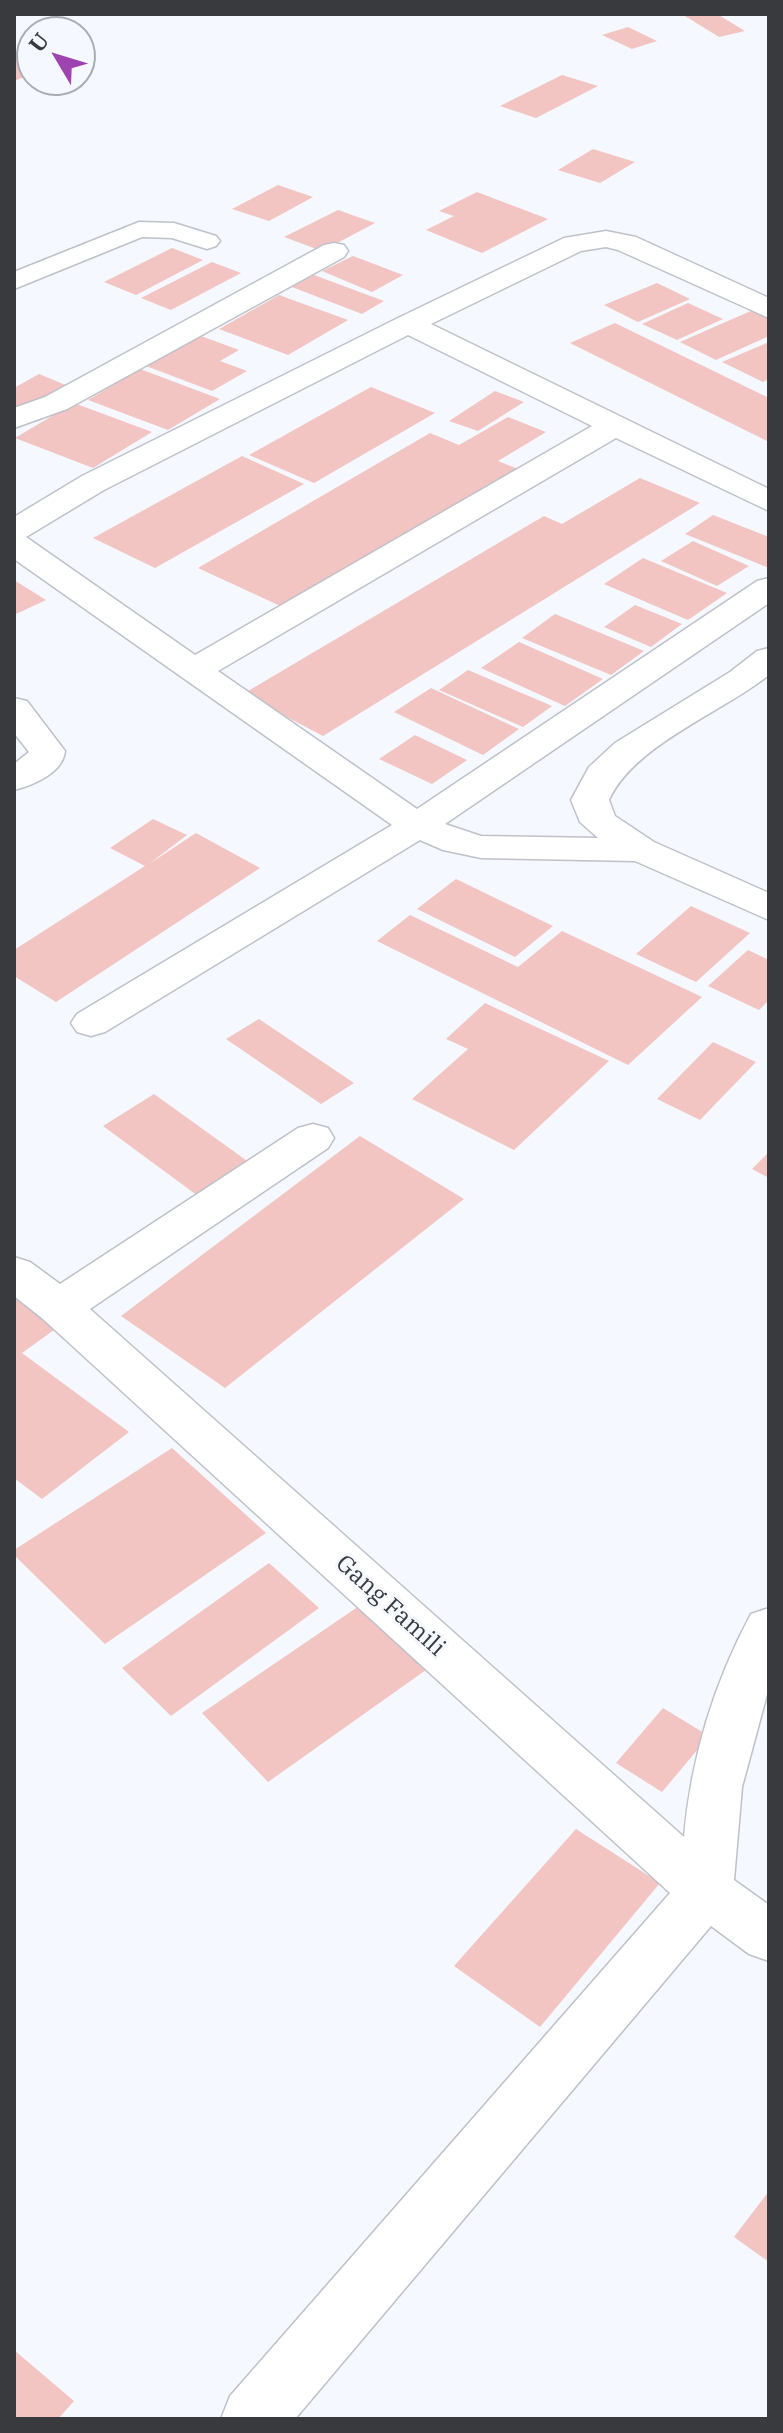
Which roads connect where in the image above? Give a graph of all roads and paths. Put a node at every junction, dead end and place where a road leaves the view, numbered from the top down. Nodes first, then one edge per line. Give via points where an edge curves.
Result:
1 (207, 241) dead end
2 (334, 251) dead end
3 (14, 281) edge
4 (769, 309) edge
5 (408, 324) junction
6 (14, 419) edge
7 (615, 426) junction
8 (769, 501) edge
9 (14, 531) edge
10 (14, 544) edge
11 (769, 588) edge
12 (192, 671) junction
13 (760, 675) edge
14 (14, 709) edge
15 (14, 779) edge
16 (417, 826) junction
17 (641, 850) junction
18 (769, 908) edge
19 (91, 1023) dead end
20 (313, 1138) dead end
21 (14, 1273) edge
22 (59, 1307) junction
23 (769, 1628) edge
24 (706, 1891) junction
25 (769, 1936) edge
26 (253, 2419) edge

1 - 3 lane via 174,231 139,229
2 - 6 street via 56,403
4 - 5 street via 626,243 606,239 574,244
5 - 7 street
5 - 9 street via 93,483
7 - 8 street
7 - 12 street
10 - 12 street
11 - 16 street
12 - 16 street
13 - 17 street via 628,751 602,775 590,800 599,822
14 - 15 street via 47,751 46,760
16 - 17 street via 481,847
16 - 19 street
17 - 18 street
20 - 22 street
21 - 22 street, Gang Famili
22 - 24 street, Gang Famili
23 - 24 street via 749,1666 715,1787
24 - 25 street, Gang Famili
24 - 26 street

